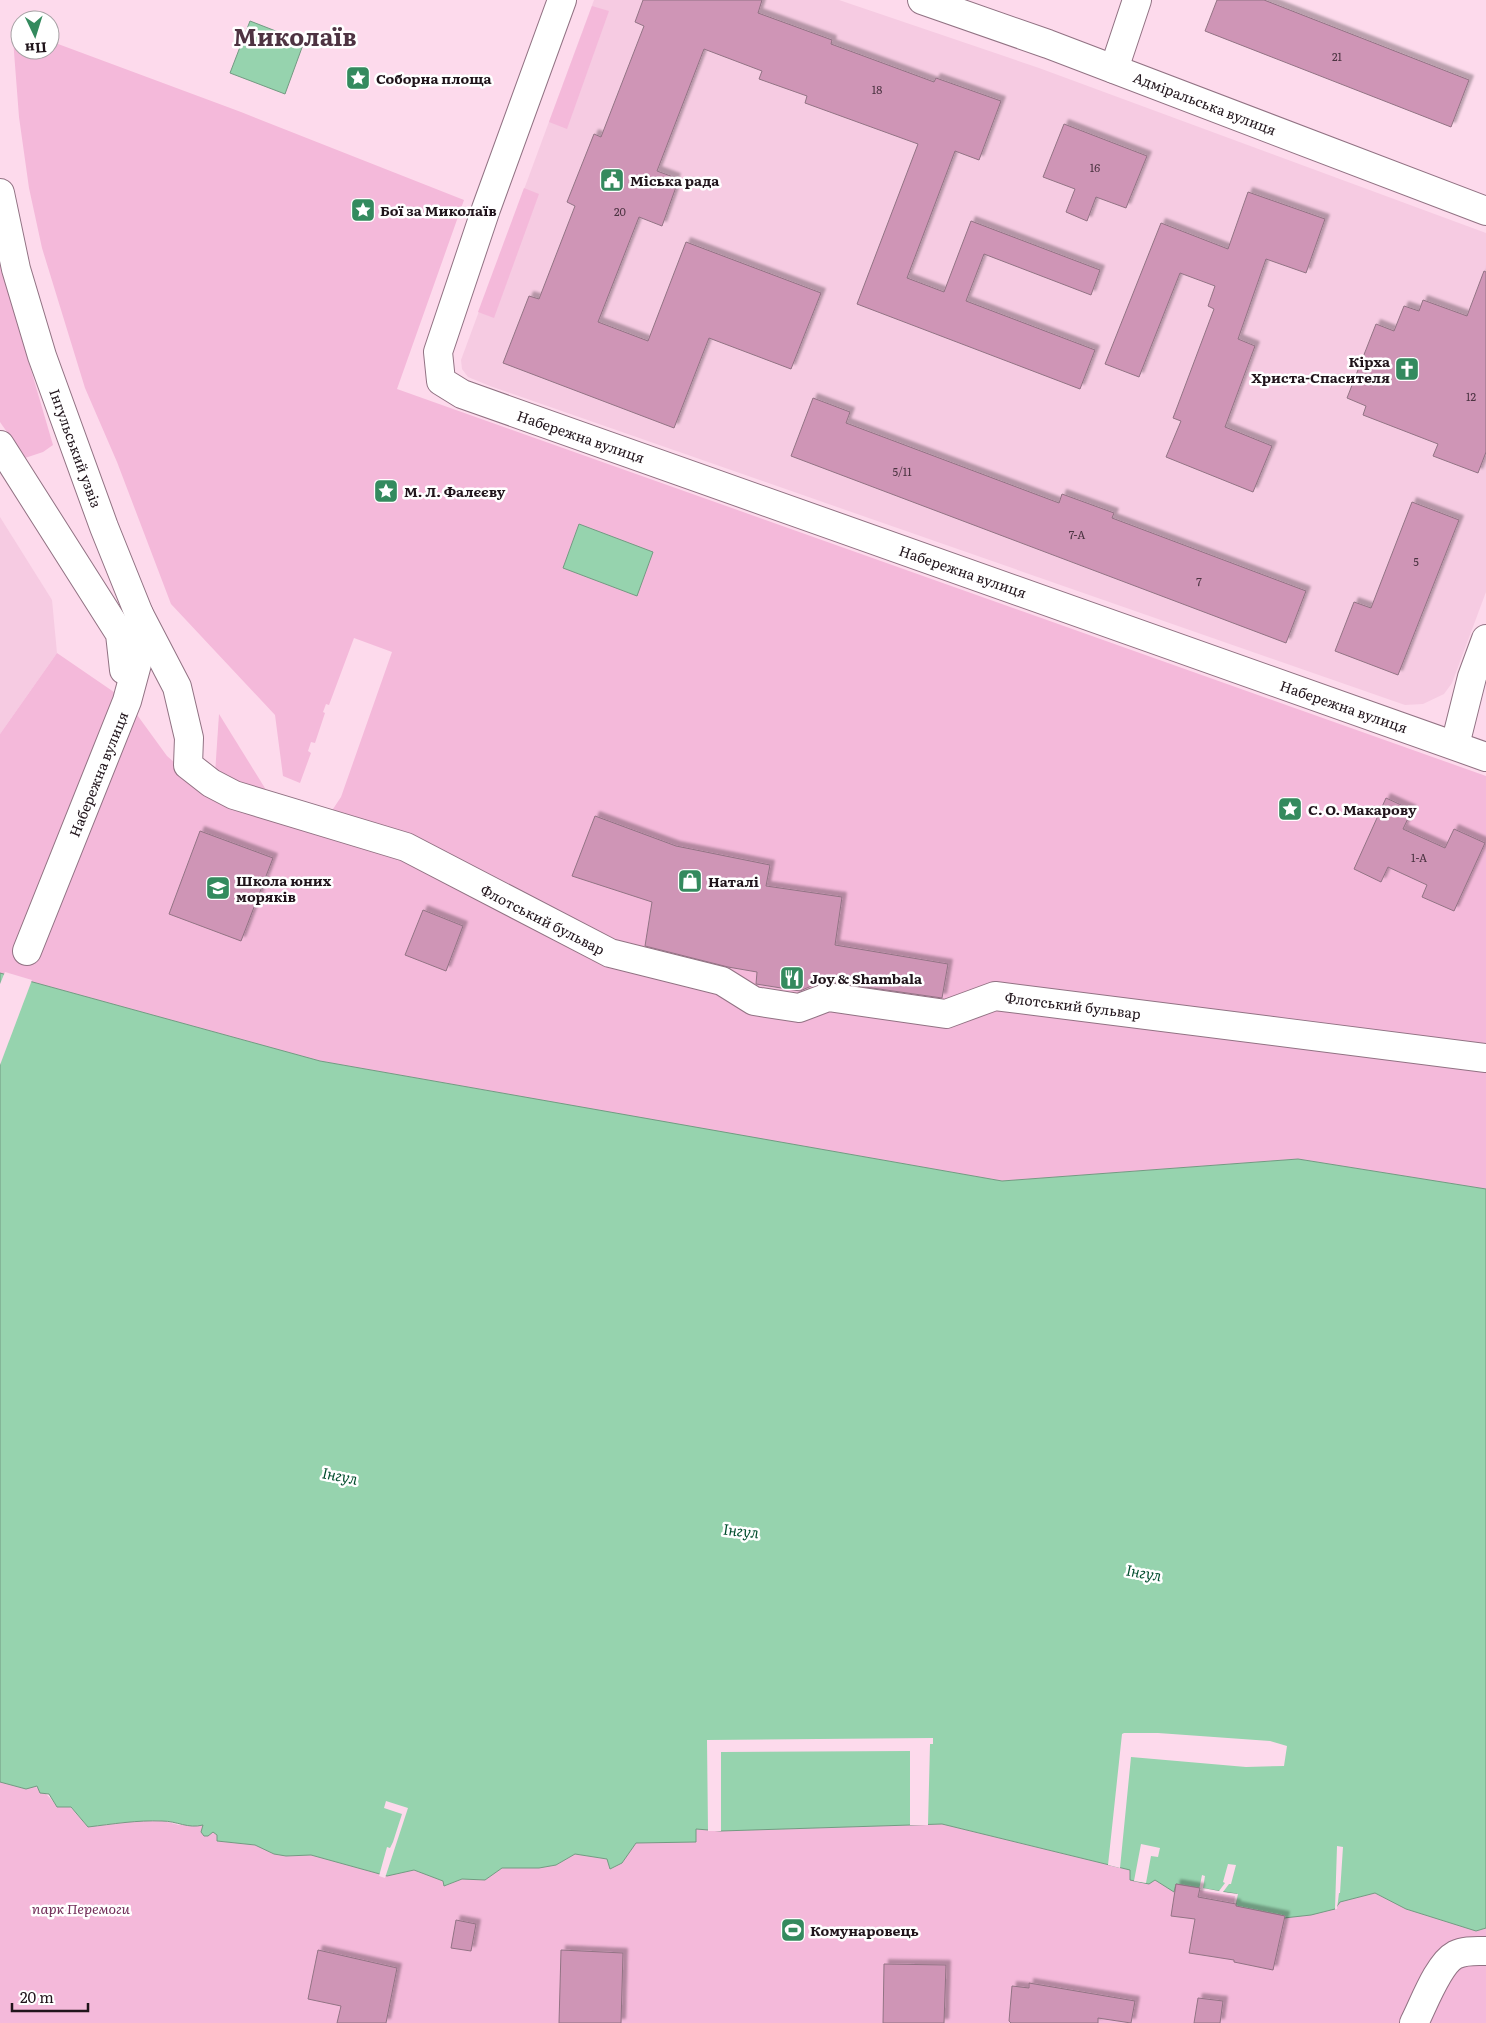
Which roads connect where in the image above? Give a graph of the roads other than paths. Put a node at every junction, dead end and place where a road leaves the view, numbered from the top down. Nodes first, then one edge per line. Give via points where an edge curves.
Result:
1 (562, 0) edge
2 (922, 0) edge
3 (1137, 0) edge
4 (1114, 69) junction
5 (0, 193) edge
6 (1486, 211) edge
7 (0, 445) edge
8 (139, 614) junction
9 (1486, 639) edge
10 (127, 701) junction
11 (1455, 745) junction
12 (1486, 757) edge
13 (27, 951) dead end
14 (1486, 1058) edge
15 (1486, 1952) edge
16 (1414, 2023) edge

1 - 11 street, Набережна вулиця via 438,352 441,381 462,394
2 - 4 street, Адміральська вулиця
3 - 4 street
4 - 6 street, Адміральська вулиця
5 - 8 street, Інгульський узвіз via 16,269 42,356
7 - 10 street, Набережна вулиця via 120,634
8 - 10 street, Інгульський узвіз via 137,664
8 - 14 street, Флотський бульвар via 177,687 189,738 188,765 210,783 234,796 406,847 610,953 722,981 754,1001 799,1008 828,997 946,1014 995,996
9 - 11 street via 1472,677
10 - 13 street, Набережна вулиця
11 - 12 street, Набережна вулиця
15 - 16 street via 1464,1951 1453,1956 1443,1966

